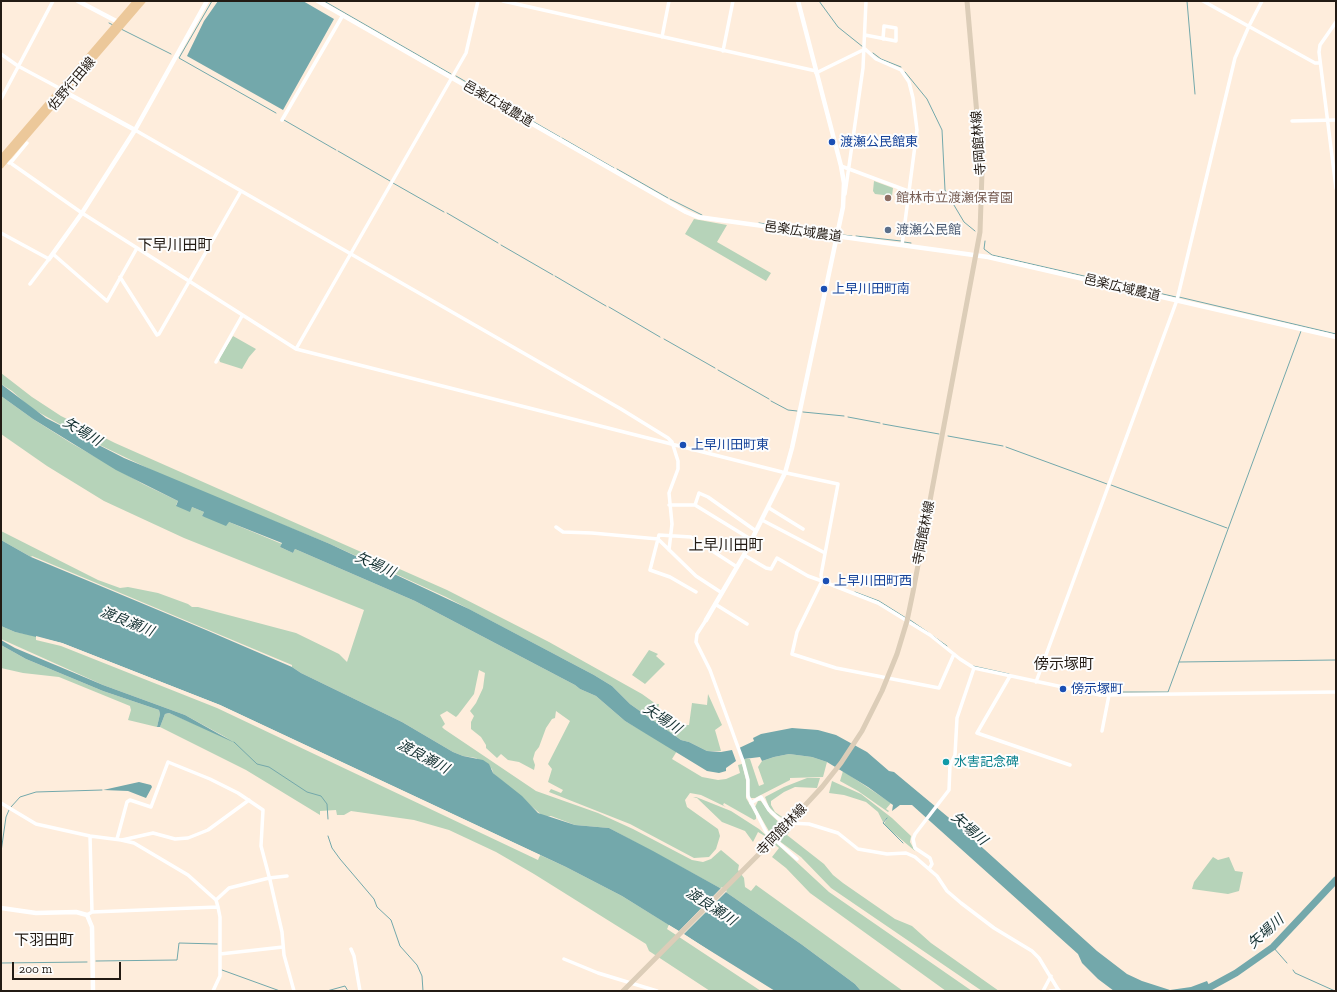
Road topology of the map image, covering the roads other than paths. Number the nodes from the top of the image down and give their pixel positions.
1 (53, 1) edge
2 (78, 1) edge
3 (136, 1) edge
4 (143, 1) edge
5 (207, 1) edge
6 (318, 1) edge
7 (478, 1) edge
8 (503, 1) edge
9 (669, 1) edge
10 (733, 1) edge
11 (798, 1) edge
12 (866, 1) edge
13 (967, 1) edge
14 (1203, 1) edge
15 (1262, 1) edge
16 (343, 15) junction
17 (118, 22) junction
18 (1336, 22) edge
19 (1249, 26) junction
20 (865, 35) junction
21 (662, 37) junction
22 (883, 39) junction
23 (864, 49) junction
24 (723, 51) junction
25 (1, 54) edge
26 (1320, 63) junction
27 (18, 66) junction
28 (816, 72) junction
29 (452, 77) junction
30 (63, 90) junction
31 (1, 99) edge
32 (282, 120) dead end
33 (1336, 120) edge
34 (1292, 121) dead end
35 (1328, 122) junction
36 (135, 130) junction
37 (27, 143) dead end
38 (8, 161) edge
39 (1, 166) edge
40 (841, 166) junction
41 (850, 171) junction
42 (1336, 188) edge
43 (241, 191) junction
44 (908, 191) junction
45 (844, 197) junction
46 (82, 213) junction
47 (1, 233) edge
48 (838, 237) junction
49 (902, 245) junction
50 (137, 248) junction
51 (53, 254) junction
52 (350, 254) junction
53 (977, 255) junction
54 (49, 259) junction
55 (120, 277) junction
56 (189, 281) junction
57 (30, 284) dead end
58 (1177, 300) junction
59 (242, 316) junction
60 (1336, 337) edge
61 (296, 349) junction
62 (216, 362) dead end
63 (672, 444) junction
64 (785, 473) junction
65 (669, 505) junction
66 (695, 505) junction
67 (768, 508) junction
68 (762, 520) junction
69 (556, 527) dead end
70 (803, 529) dead end
71 (756, 532) junction
72 (670, 536) junction
73 (658, 539) junction
74 (752, 540) junction
75 (668, 550) junction
76 (825, 553) junction
77 (744, 555) junction
78 (737, 567) junction
79 (822, 581) junction
80 (696, 592) dead end
81 (722, 593) junction
82 (715, 604) junction
83 (706, 620) joint
84 (907, 621) junction
85 (747, 624) dead end
86 (954, 654) junction
87 (974, 668) junction
88 (1010, 676) junction
89 (1036, 682) junction
90 (1336, 692) edge
91 (1109, 695) junction
92 (1102, 731) dead end
93 (1070, 765) dead end
94 (249, 800) junction
95 (1, 803) edge
96 (752, 803) junction
97 (90, 836) junction
98 (117, 839) junction
99 (122, 840) junction
100 (773, 840) junction
101 (797, 859) dead end
102 (929, 869) junction
103 (287, 876) dead end
104 (269, 878) junction
105 (216, 900) junction
106 (218, 907) junction
107 (1, 908) edge
108 (92, 912) junction
109 (87, 915) junction
110 (283, 948) junction
111 (351, 949) dead end
112 (220, 954) junction
113 (564, 959) dead end
114 (1051, 976) junction
115 (1059, 990) edge
116 (93, 991) edge
117 (213, 991) edge
118 (294, 991) edge
119 (360, 991) edge
120 (623, 991) edge
121 (657, 991) edge
122 (1042, 991) edge
123 (1050, 991) edge

1 - 27 street
2 - 17 street
3 - 17 main road, 佐野行田線
4 - 30 main road, 佐野行田線
5 - 36 street
6 - 16 street, 邑楽広域農道
7 - 29 street
8 - 21 street
9 - 21 street
10 - 24 street
11 - 28 street
12 - 20 street
13 - 53 main road, 寺岡館林線
14 - 19 street
15 - 19 street
16 - 29 street, 邑楽広域農道
16 - 32 street
17 - 30 main road, 佐野行田線
18 - 26 street
19 - 26 street
19 - 58 street
20 - 22 street
20 - 23 street
21 - 24 street
22 - 22 street
23 - 28 street
23 - 41 street
23 - 44 street
24 - 28 street
25 - 27 street
26 - 35 street
27 - 30 street
27 - 31 street
28 - 40 street
29 - 48 street, 邑楽広域農道
29 - 52 street
30 - 36 street
30 - 38 main road, 佐野行田線
33 - 35 street
34 - 35 street
35 - 42 street
36 - 43 street
36 - 46 street
37 - 38 street
38 - 39 main road, 佐野行田線
38 - 46 street
40 - 41 street
40 - 45 street
41 - 44 street
41 - 45 street
43 - 52 street
43 - 56 street
44 - 49 street
45 - 48 street
46 - 50 street
46 - 51 street
47 - 54 street
48 - 49 street, 邑楽広域農道
48 - 64 street
49 - 53 street, 邑楽広域農道
50 - 55 street
50 - 56 street
51 - 54 street
51 - 55 street
52 - 61 street
52 - 63 street
53 - 58 street, 邑楽広域農道
53 - 84 main road, 寺岡館林線
54 - 57 street
55 - 56 street
56 - 59 street
58 - 60 street, 邑楽広域農道
58 - 89 street
59 - 61 street
59 - 62 street
61 - 63 street
63 - 64 street
63 - 65 street
64 - 67 street
64 - 76 street
65 - 66 street
65 - 72 street
66 - 71 street
66 - 74 street
67 - 68 street
67 - 70 street
68 - 71 street
68 - 76 street
69 - 73 street
71 - 74 street
72 - 73 street
72 - 75 street
72 - 78 street
73 - 75 street
73 - 80 street
74 - 77 street
75 - 81 street
76 - 79 street
77 - 78 street
77 - 79 street
78 - 81 street
79 - 84 street
79 - 86 street
81 - 82 street
82 - 83 street
82 - 85 street
83 - 96 street
84 - 86 street
84 - 100 main road, 寺岡館林線
86 - 87 street
87 - 88 street
87 - 102 street
88 - 89 street
88 - 93 street
89 - 91 street
90 - 91 street
91 - 92 street
94 - 98 street
94 - 99 street
94 - 104 street
95 - 97 street
96 - 100 street
96 - 102 street
97 - 98 street
97 - 108 street
98 - 99 street
99 - 105 street
100 - 101 street
100 - 120 main road, 寺岡館林線
102 - 114 street
103 - 104 street
104 - 105 street
104 - 110 street
105 - 106 street
106 - 108 street
106 - 112 street
107 - 109 street
108 - 109 street
109 - 116 street
110 - 112 street
110 - 118 street
111 - 119 street
112 - 117 street
113 - 121 street
114 - 115 street
114 - 122 street
115 - 123 street

